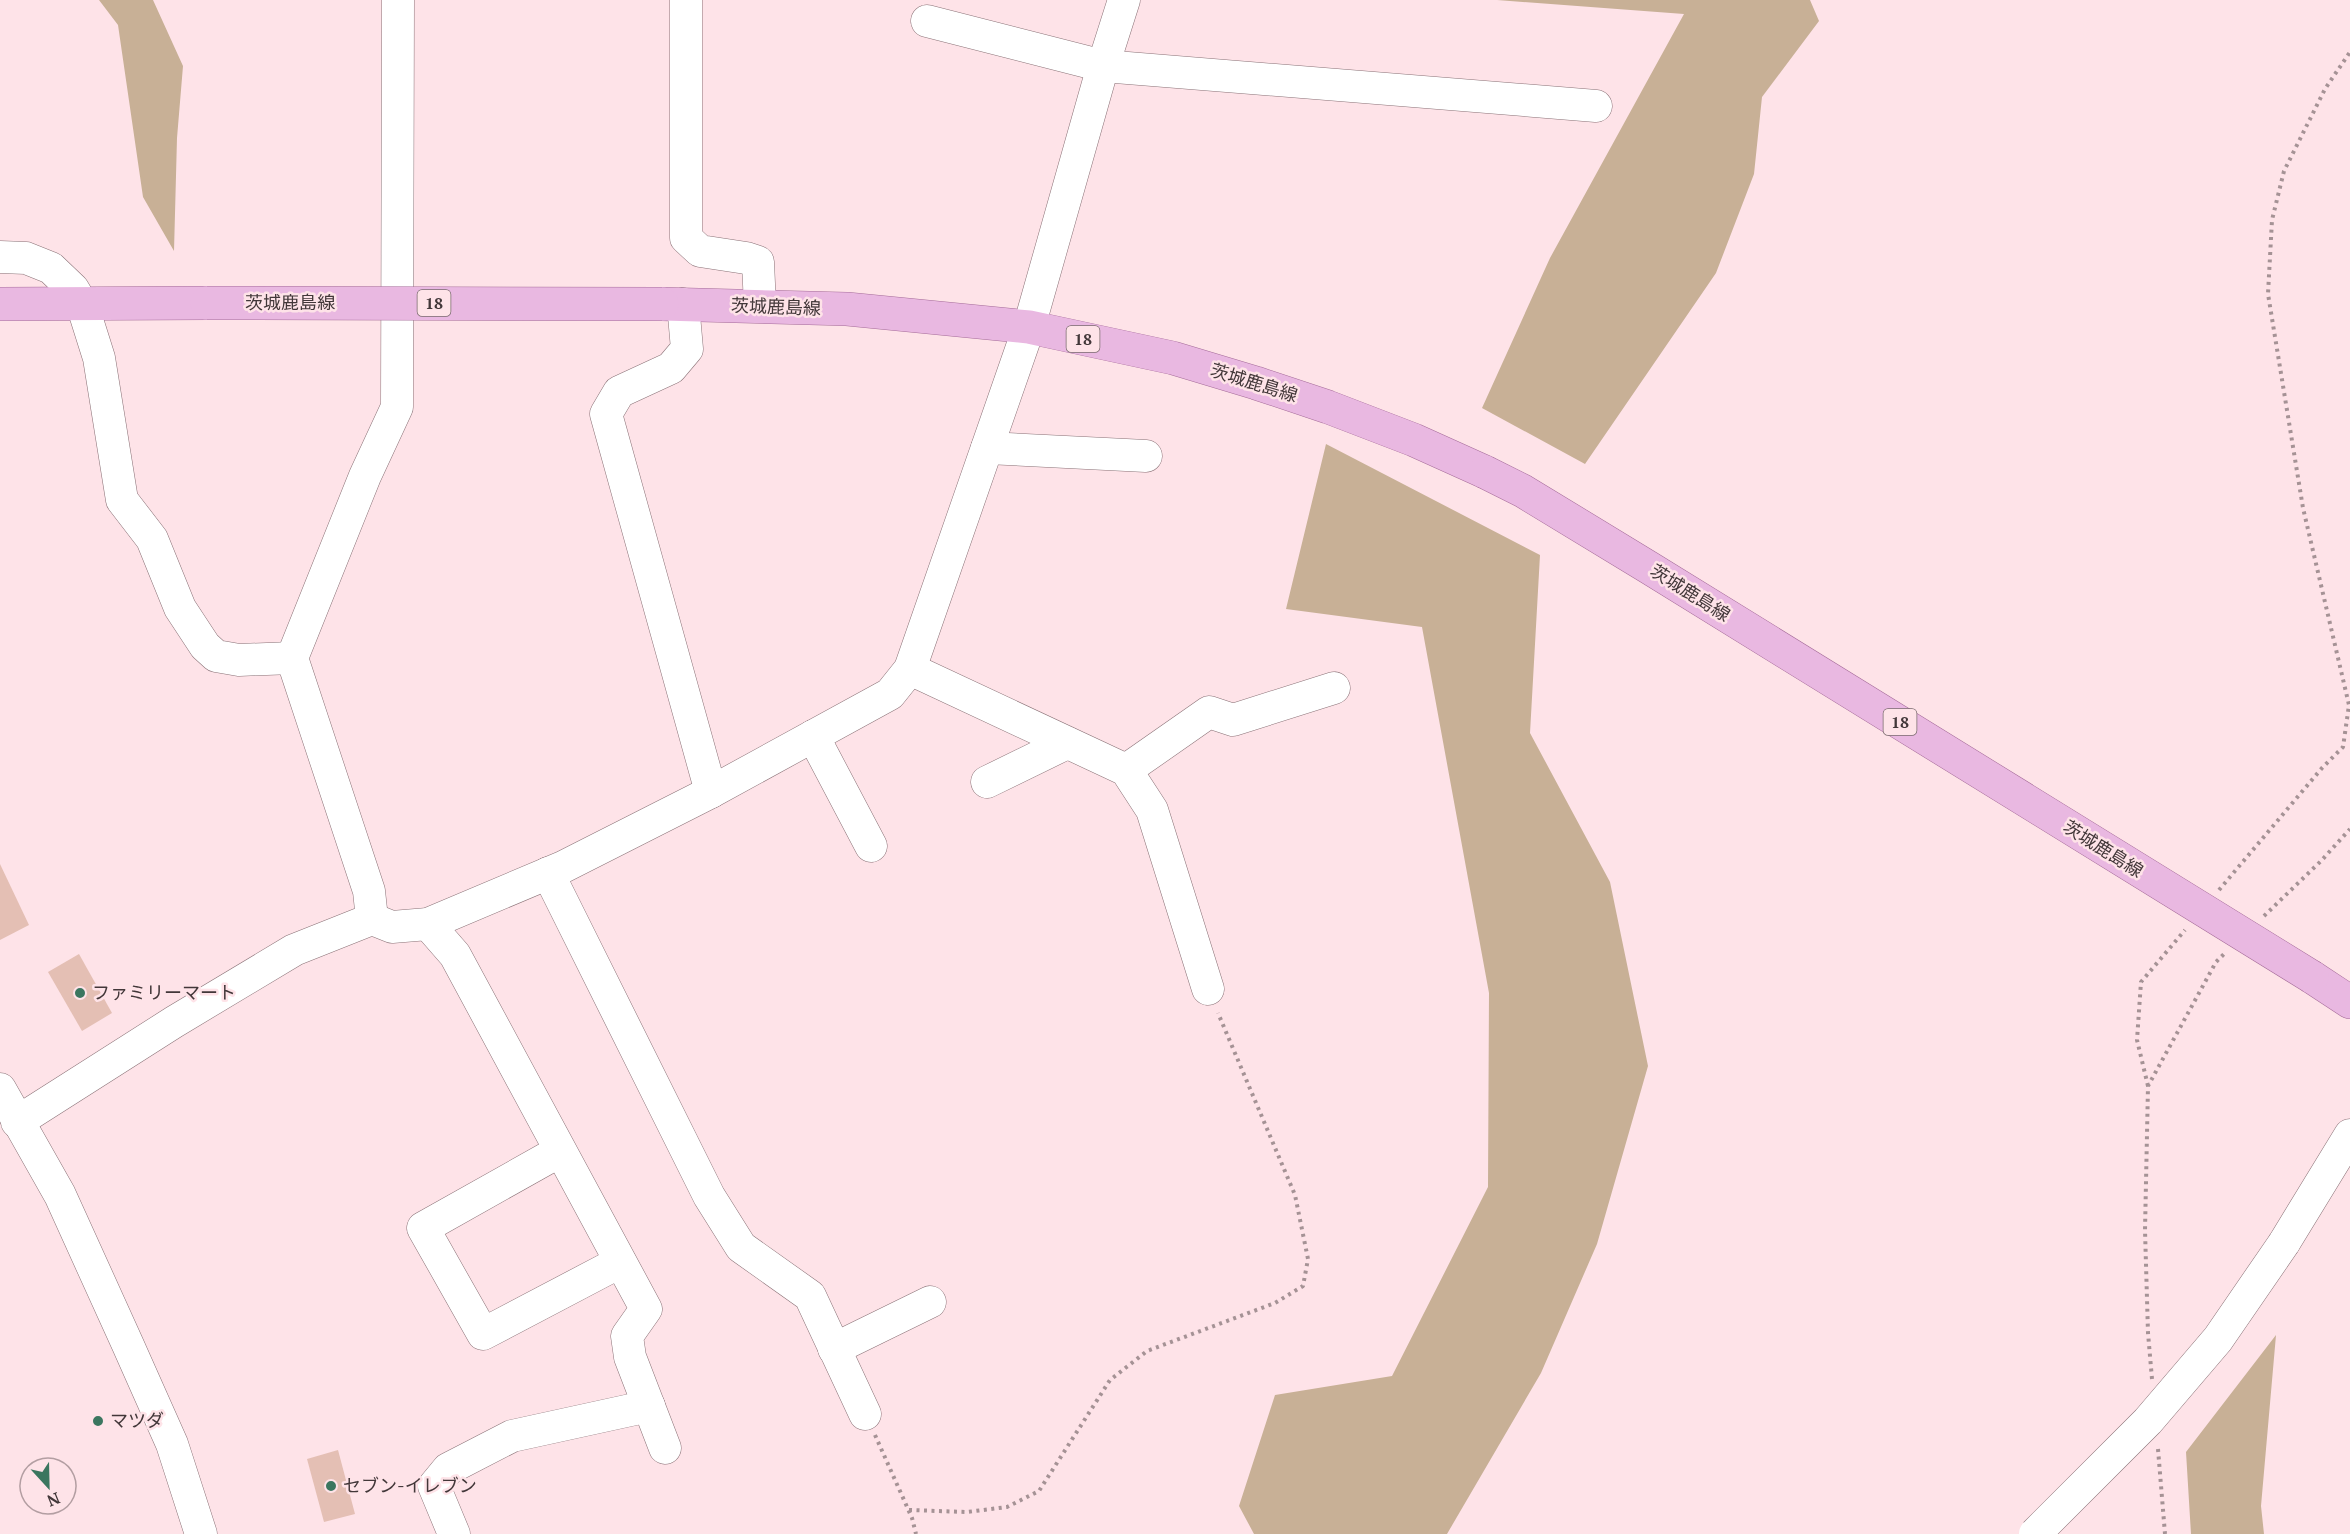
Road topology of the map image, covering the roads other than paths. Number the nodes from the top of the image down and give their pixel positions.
1 (398, 0) edge
2 (686, 0) edge
3 (1124, 0) edge
4 (927, 21) dead end
5 (1103, 66) junction
6 (1596, 106) dead end
7 (0, 257) edge
8 (0, 304) edge
9 (82, 304) junction
10 (673, 304) junction
11 (760, 306) junction
12 (1029, 327) junction
13 (987, 448) junction
14 (1146, 456) dead end
15 (292, 658) junction
16 (910, 669) junction
17 (1334, 688) dead end
18 (813, 736) junction
19 (1067, 743) junction
20 (1126, 770) junction
21 (987, 782) dead end
22 (711, 792) junction
23 (871, 846) dead end
24 (548, 873) junction
25 (372, 919) junction
26 (428, 924) junction
27 (1208, 989) road end
28 (2350, 1002) edge
29 (0, 1089) edge
30 (17, 1122) junction
31 (2350, 1135) edge
32 (560, 1151) junction
33 (620, 1262) junction
34 (930, 1302) dead end
35 (834, 1349) junction
36 (649, 1406) junction
37 (865, 1414) road end
38 (665, 1448) dead end
39 (201, 1534) edge
40 (454, 1534) edge
41 (2035, 1534) edge

1 - 15 street
2 - 11 street
3 - 5 street
4 - 5 street
5 - 6 street
5 - 12 street
7 - 9 street
8 - 9 main road, 茨城鹿島線 / 18
9 - 10 main road, 茨城鹿島線 / 18, bridge
9 - 15 street
10 - 11 main road, 茨城鹿島線 / 18
10 - 22 street
11 - 12 main road, 茨城鹿島線 / 18
12 - 13 street
12 - 28 main road, 茨城鹿島線 / 18, bridge
13 - 14 street
13 - 16 street
15 - 25 street
16 - 18 street
16 - 19 street
17 - 20 street
18 - 22 street
18 - 23 street
19 - 20 street
19 - 21 street
20 - 27 street
22 - 24 street
24 - 26 street
24 - 35 street
25 - 26 street
25 - 30 street
26 - 32 street
29 - 30 street
30 - 39 street
31 - 41 street, bridge
32 - 33 street
32 - 33 street
33 - 36 street
34 - 35 street
35 - 37 street
36 - 38 street
36 - 40 street

